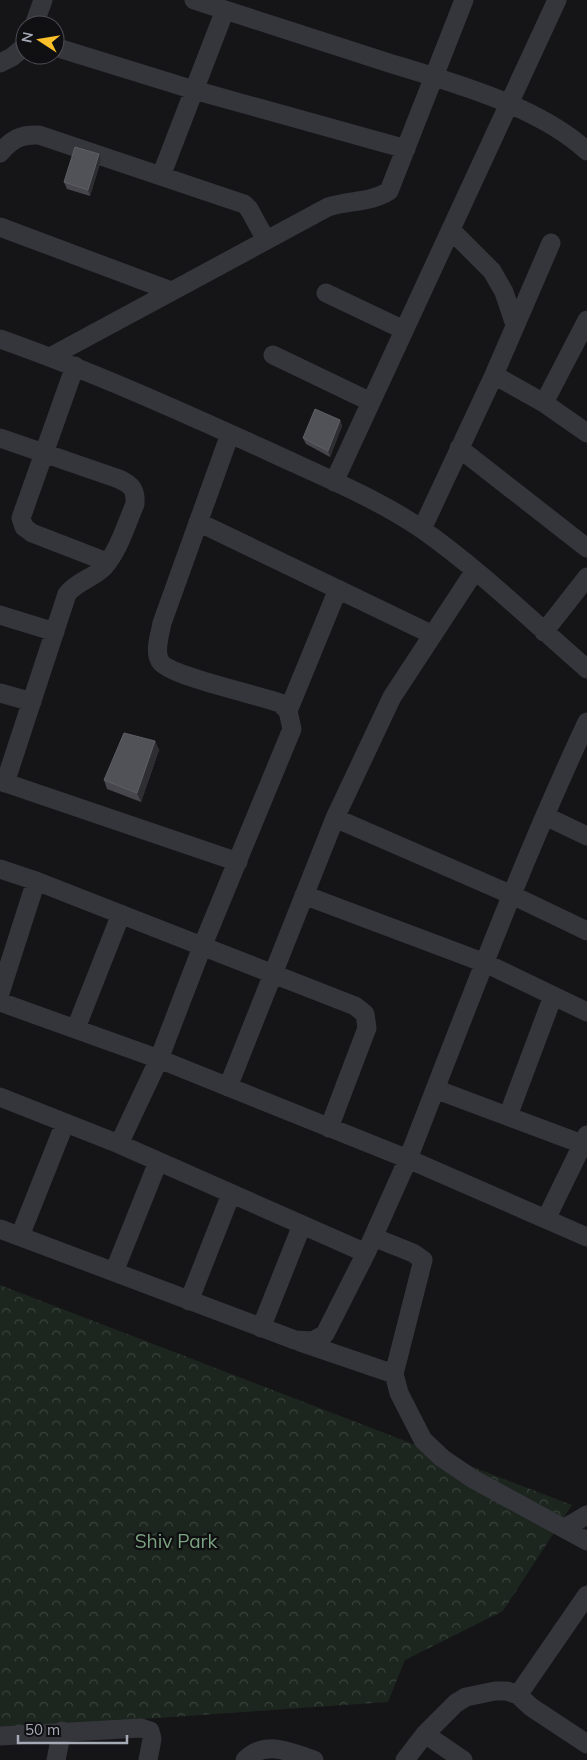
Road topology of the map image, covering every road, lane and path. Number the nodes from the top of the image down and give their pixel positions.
1 (43, 0) edge
2 (194, 0) edge
3 (557, 0) edge
4 (462, 1) edge
5 (221, 6) edge
6 (38, 15) edge
7 (65, 51) edge
8 (15, 55) edge
9 (0, 63) edge
10 (433, 76) junction
11 (194, 90) junction
12 (509, 104) junction
13 (406, 149) junction
14 (587, 150) edge
15 (0, 153) edge
16 (161, 176) junction
17 (0, 227) edge
18 (451, 230) junction
19 (266, 240) junction
20 (551, 242) dead end
21 (171, 292) junction
22 (326, 293) dead end
23 (587, 320) edge
24 (516, 325) junction
25 (404, 330) junction
26 (0, 339) edge
27 (580, 349) edge
28 (273, 354) dead end
29 (50, 357) junction
30 (74, 366) junction
31 (494, 375) junction
32 (371, 402) junction
33 (544, 404) junction
34 (587, 433) edge
35 (230, 434) junction
36 (0, 438) edge
37 (458, 448) junction
38 (45, 453) junction
39 (334, 482) junction
40 (198, 522) junction
41 (422, 529) junction
42 (587, 548) edge
43 (107, 562) junction
44 (474, 572) junction
45 (587, 577) edge
46 (338, 589) junction
47 (0, 615) edge
48 (55, 632) junction
49 (544, 632) junction
50 (433, 635) junction
51 (587, 669) edge
52 (0, 693) edge
53 (32, 702) junction
54 (288, 711) junction
55 (587, 722) edge
56 (3, 782) edge
57 (545, 816) junction
58 (335, 818) junction
59 (587, 836) edge
60 (238, 862) junction
61 (0, 869) edge
62 (36, 881) junction
63 (304, 895) junction
64 (512, 895) junction
65 (121, 914) junction
66 (587, 931) edge
67 (202, 946) junction
68 (485, 963) junction
69 (274, 973) junction
70 (0, 993) edge
71 (553, 996) junction
72 (0, 1002) edge
73 (587, 1012) edge
74 (76, 1028) junction
75 (159, 1059) junction
76 (228, 1087) junction
77 (436, 1088) junction
78 (0, 1097) edge
79 (508, 1116) junction
80 (65, 1123) junction
81 (329, 1128) junction
82 (584, 1139) edge
83 (119, 1144) junction
84 (408, 1159) junction
85 (158, 1162) junction
86 (231, 1194) junction
87 (546, 1219) junction
88 (302, 1225) junction
89 (0, 1228) edge
90 (20, 1236) junction
91 (587, 1237) edge
92 (369, 1245) junction
93 (114, 1272) junction
94 (189, 1301) junction
95 (261, 1328) junction
96 (295, 1340) junction
97 (394, 1374) junction
98 (587, 1515) edge
99 (565, 1528) junction
100 (587, 1541) edge
101 (587, 1595) edge
102 (518, 1695) junction
103 (62, 1732) junction
104 (426, 1734) junction
105 (0, 1736) edge
106 (585, 1738) edge
107 (56, 1760) edge
108 (148, 1760) edge
109 (245, 1760) edge
110 (314, 1760) edge
111 (405, 1760) edge
112 (463, 1760) edge

1 - 6 street
2 - 5 street
3 - 12 street
4 - 10 street
5 - 10 street
5 - 11 street
7 - 11 street
8 - 9 street
10 - 12 street
10 - 13 street
11 - 13 street
11 - 16 street
12 - 14 street
12 - 18 street
13 - 19 street
15 - 16 street
16 - 19 street
17 - 21 street
18 - 24 street
18 - 25 street
19 - 21 street
20 - 24 street
21 - 29 street
22 - 25 street
23 - 27 street
24 - 31 street
25 - 32 street
26 - 29 street
27 - 33 street
28 - 32 street
29 - 30 street
30 - 35 street
30 - 38 street
31 - 33 street
31 - 37 street
32 - 39 street
33 - 34 street
35 - 39 street
35 - 40 street
36 - 38 street
37 - 41 street
37 - 42 street
38 - 43 street
38 - 43 street
39 - 41 street
40 - 46 street
40 - 54 street
41 - 44 street
43 - 48 street
44 - 49 street
44 - 50 street
45 - 49 street
46 - 50 street
46 - 54 street
47 - 48 street
48 - 53 street
49 - 51 street
50 - 58 street
52 - 53 street
53 - 56 street
54 - 60 street
55 - 57 street
56 - 60 street
57 - 59 street
57 - 64 street
58 - 63 street
58 - 64 street
60 - 67 street
61 - 62 street
62 - 65 street
62 - 70 street
63 - 68 street
63 - 69 street
64 - 66 street
64 - 68 street
65 - 67 street
65 - 74 street
67 - 69 street
67 - 75 street
68 - 71 street
68 - 77 street
69 - 76 street
69 - 81 street
71 - 73 street
71 - 79 street
72 - 74 street
74 - 75 street
75 - 76 street
75 - 83 street
76 - 81 street
77 - 79 street
77 - 84 street
78 - 80 street
79 - 82 street
80 - 83 street
80 - 90 street
81 - 84 street
82 - 87 street
83 - 85 street
84 - 87 street
84 - 92 street
85 - 86 street
85 - 93 street
86 - 88 street
86 - 94 street
87 - 91 street
88 - 92 street
88 - 95 street
89 - 90 street
90 - 93 street
92 - 96 street
92 - 97 street
93 - 94 street
94 - 95 street
95 - 96 street
96 - 97 street
97 - 99 street
98 - 99 street
99 - 100 street
101 - 102 street
102 - 104 street
102 - 106 street
103 - 105 street
103 - 107 street
103 - 108 street
104 - 111 street
104 - 112 street
109 - 110 street

